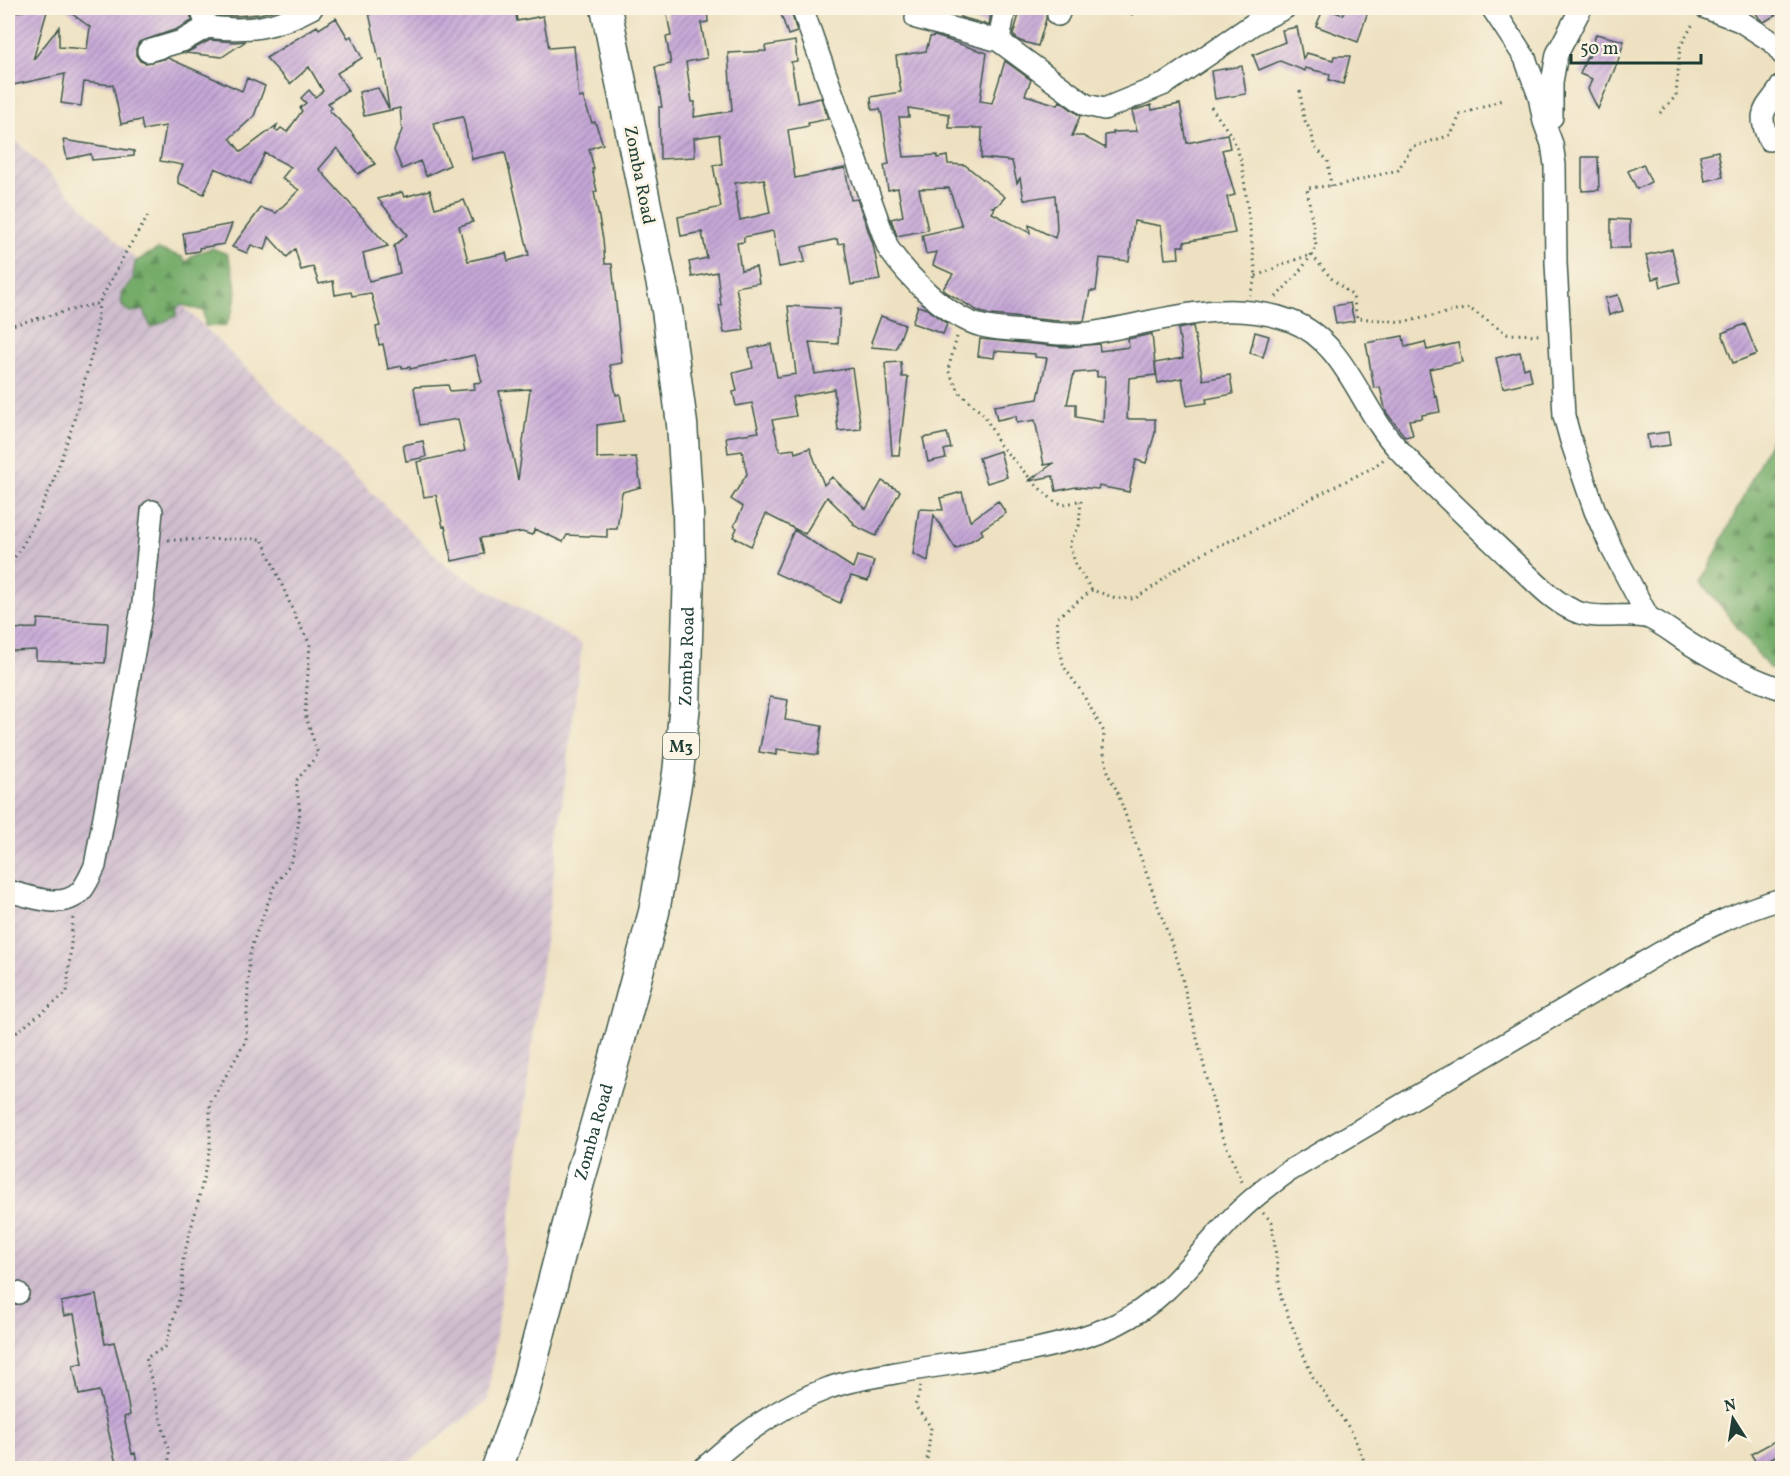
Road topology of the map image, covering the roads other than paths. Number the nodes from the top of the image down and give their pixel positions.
1 (312, 8) edge
2 (606, 8) edge
3 (802, 8) edge
4 (1005, 8) edge
5 (1286, 8) edge
6 (1492, 8) edge
7 (1581, 8) edge
8 (1701, 12) edge
9 (204, 17) edge
10 (916, 18) dead end
11 (999, 41) junction
12 (1780, 46) edge
13 (148, 51) dead end
14 (1782, 85) edge
15 (1769, 140) dead end
16 (1552, 144) junction
17 (152, 511) dead end
18 (1648, 617) junction
19 (1782, 688) edge
20 (8, 891) edge
21 (1782, 899) edge
22 (497, 1468) edge
23 (704, 1468) edge

1 - 9 street
2 - 22 highway, Zomba Road / M3
3 - 18 street
4 - 11 street
5 - 11 street
6 - 16 street
7 - 16 street
8 - 12 street
9 - 13 street
10 - 11 street
14 - 15 street
16 - 18 street
17 - 20 street
18 - 19 street
21 - 23 street

